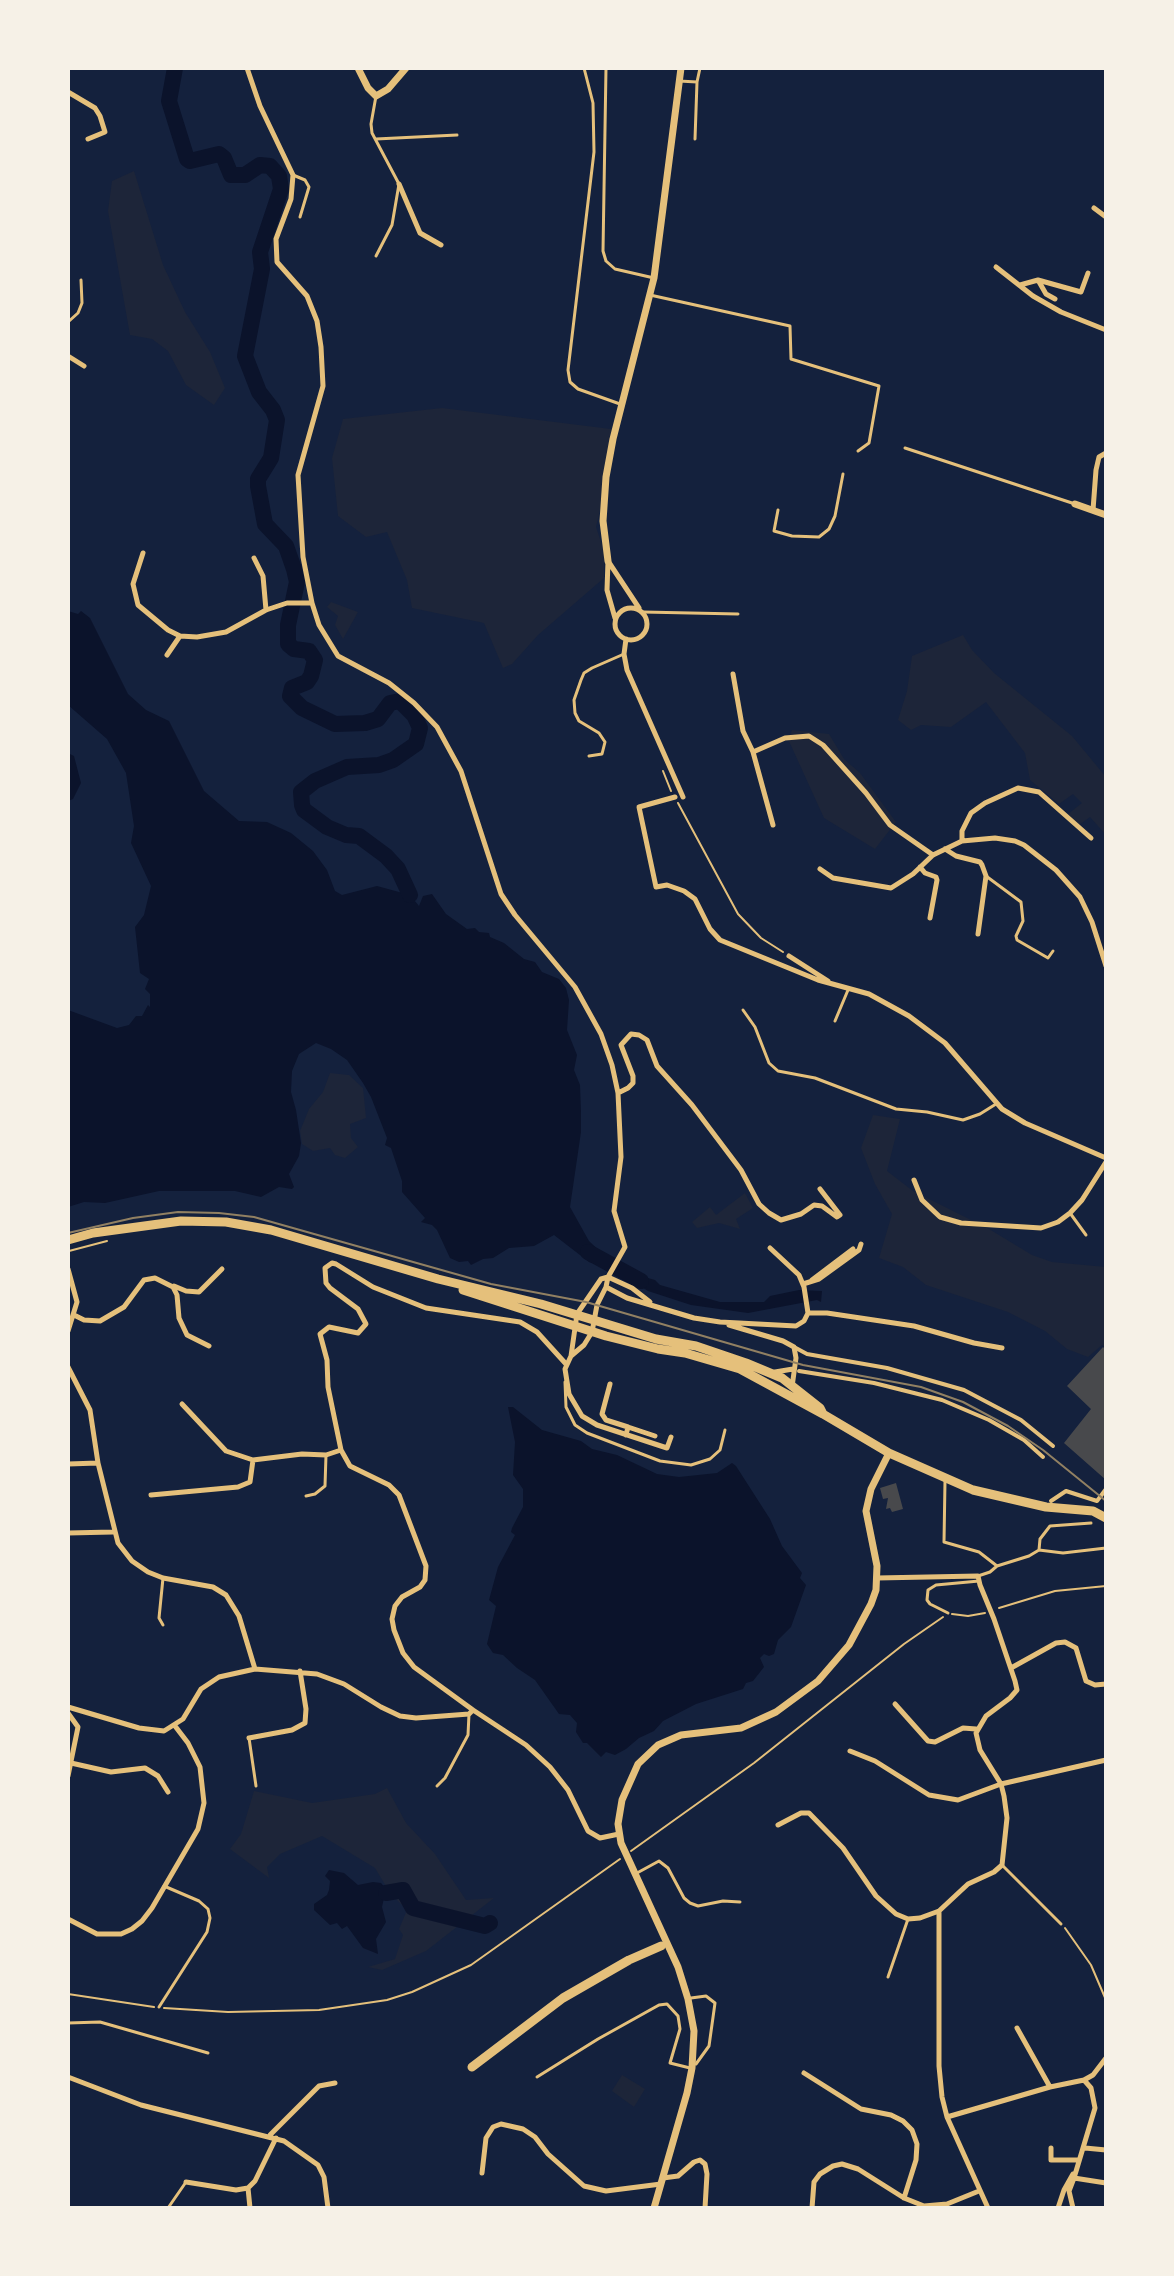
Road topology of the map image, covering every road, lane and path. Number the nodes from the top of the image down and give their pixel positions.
1 (247, 68) edge
2 (358, 68) edge
3 (406, 68) edge
4 (584, 68) edge
5 (606, 68) edge
6 (681, 68) edge
7 (700, 68) edge
8 (679, 81) junction
9 (697, 82) junction
10 (68, 92) edge
11 (376, 96) junction
12 (457, 135) dead end
13 (88, 139) dead end
14 (376, 139) junction
15 (695, 139) dead end
16 (293, 175) junction
17 (399, 184) junction
18 (1094, 208) dead end
19 (300, 217) dead end
20 (1106, 217) edge
21 (441, 245) dead end
22 (376, 256) dead end
23 (996, 267) dead end
24 (1088, 273) dead end
25 (654, 278) junction
26 (81, 280) dead end
27 (1038, 280) junction
28 (1019, 285) junction
29 (650, 295) junction
30 (1055, 299) dead end
31 (68, 322) edge
32 (1106, 330) edge
33 (68, 356) edge
34 (84, 366) dead end
35 (623, 404) junction
36 (905, 448) dead end
37 (858, 451) dead end
38 (1106, 453) edge
39 (843, 474) dead end
40 (1075, 504) joint
41 (778, 510) dead end
42 (1093, 511) junction
43 (1106, 515) edge
44 (143, 553) dead end
45 (254, 558) dead end
46 (608, 561) junction
47 (312, 603) junction
48 (266, 610) junction
49 (641, 611) junction
50 (738, 614) dead end
51 (616, 618) junction
52 (180, 636) junction
53 (626, 639) junction
54 (624, 654) junction
55 (167, 655) dead end
56 (733, 674) dead end
57 (753, 752) junction
58 (589, 756) dead end
59 (666, 761) junction
60 (675, 797) junction
61 (683, 797) dead end
62 (773, 825) dead end
63 (1091, 838) dead end
64 (962, 841) junction
65 (945, 849) junction
66 (933, 855) junction
67 (920, 867) junction
68 (820, 869) dead end
69 (986, 876) junction
70 (930, 918) dead end
71 (978, 934) dead end
72 (1053, 951) dead end
73 (789, 956) joint
74 (1106, 966) edge
75 (834, 986) junction
76 (848, 990) junction
77 (743, 1010) dead end
78 (835, 1021) dead end
79 (618, 1093) junction
80 (996, 1104) junction
81 (1106, 1160) edge
82 (914, 1180) dead end
83 (820, 1189) dead end
84 (1070, 1213) junction
85 (1086, 1235) dead end
86 (109, 1241) dead end
87 (861, 1244) dead end
88 (68, 1245) edge
89 (770, 1248) dead end
90 (853, 1249) dead end
91 (68, 1269) edge
92 (222, 1269) dead end
93 (609, 1275) junction
94 (438, 1279) junction
95 (812, 1281) junction
96 (169, 1284) junction
97 (803, 1286) junction
98 (606, 1287) junction
99 (654, 1305) junction
100 (808, 1313) junction
101 (577, 1314) junction
102 (74, 1315) junction
103 (594, 1320) junction
104 (720, 1322) junction
105 (575, 1326) junction
106 (68, 1331) edge
107 (592, 1332) junction
108 (209, 1346) dead end
109 (794, 1347) junction
110 (1002, 1348) dead end
111 (571, 1356) junction
112 (566, 1364) junction
113 (68, 1367) edge
114 (796, 1370) junction
115 (768, 1372) junction
116 (565, 1382) junction
117 (610, 1384) dead end
118 (792, 1385) junction
119 (790, 1396) junction
120 (182, 1404) dead end
121 (823, 1414) junction
122 (628, 1427) junction
123 (725, 1430) dead end
124 (626, 1435) junction
125 (655, 1436) dead end
126 (671, 1437) dead end
127 (1053, 1446) dead end
128 (341, 1450) junction
129 (889, 1453) junction
130 (326, 1455) junction
131 (1043, 1457) dead end
132 (253, 1460) junction
133 (98, 1463) junction
134 (68, 1464) edge
135 (945, 1479) junction
136 (1105, 1489) edge
137 (151, 1495) dead end
138 (306, 1496) dead end
139 (1051, 1501) dead end
140 (1106, 1518) edge
141 (1091, 1523) dead end
142 (113, 1532) junction
143 (68, 1533) edge
144 (1106, 1548) edge
145 (1039, 1550) junction
146 (997, 1566) junction
147 (163, 1578) junction
148 (877, 1578) junction
149 (979, 1581) junction
150 (1106, 1586) edge
151 (996, 1608) dead end
152 (948, 1613) junction
153 (987, 1613) dead end
154 (163, 1625) dead end
155 (1011, 1668) junction
156 (255, 1669) junction
157 (300, 1671) junction
158 (1106, 1684) edge
159 (895, 1704) dead end
160 (68, 1707) edge
161 (471, 1712) junction
162 (68, 1713) edge
163 (175, 1726) junction
164 (976, 1729) junction
165 (249, 1738) joint
166 (850, 1751) dead end
167 (1106, 1760) edge
168 (71, 1763) junction
169 (68, 1776) edge
170 (1001, 1784) junction
171 (256, 1786) dead end
172 (437, 1786) dead end
173 (168, 1792) dead end
174 (778, 1825) dead end
175 (619, 1834) junction
176 (649, 1838) dead end
177 (612, 1865) dead end
178 (1002, 1865) junction
179 (634, 1876) junction
180 (164, 1886) junction
181 (740, 1902) dead end
182 (939, 1911) junction
183 (68, 1919) edge
184 (908, 1919) junction
185 (1061, 1924) joint
186 (661, 1946) dead end
187 (888, 1977) dead end
188 (68, 1994) edge
189 (688, 1999) junction
190 (1106, 2000) edge
191 (159, 2007) junction
192 (68, 2023) edge
193 (1017, 2028) dead end
194 (208, 2053) dead end
195 (1106, 2058) edge
196 (472, 2067) dead end
197 (692, 2068) junction
198 (804, 2073) dead end
199 (68, 2077) edge
200 (537, 2077) dead end
201 (1084, 2080) junction
202 (335, 2083) dead end
203 (1050, 2087) junction
204 (947, 2117) junction
205 (273, 2137) junction
206 (1051, 2148) dead end
207 (1085, 2148) junction
208 (1106, 2150) edge
209 (1079, 2160) junction
210 (1076, 2170) junction
211 (482, 2173) dead end
212 (1074, 2178) junction
213 (662, 2181) junction
214 (186, 2182) joint
215 (1106, 2183) edge
216 (248, 2188) junction
217 (979, 2191) junction
218 (904, 2198) junction
219 (168, 2208) edge
220 (250, 2208) edge
221 (328, 2208) edge
222 (654, 2208) edge
223 (705, 2208) edge
224 (812, 2208) edge
225 (988, 2208) edge
226 (1058, 2208) edge
227 (1073, 2208) edge

1 - 16 street
2 - 11 street
3 - 11 street
4 - 35 lane
5 - 25 lane
6 - 8 street
7 - 9 lane
8 - 9 lane
8 - 25 street
9 - 15 lane
10 - 13 street
11 - 14 lane
12 - 14 lane
14 - 17 lane
16 - 19 lane
16 - 47 street
17 - 21 street
17 - 22 lane
18 - 20 street
23 - 28 street
24 - 27 street
25 - 29 street
26 - 31 lane
27 - 28 street
27 - 30 street
28 - 32 street
29 - 35 street
29 - 37 lane
33 - 34 street
35 - 46 street
36 - 40 lane
38 - 42 street
39 - 41 lane
40 - 42 street
42 - 43 street
44 - 52 street
45 - 48 street
46 - 49 street
46 - 51 street
47 - 48 street
47 - 79 street
48 - 52 street
49 - 50 lane
49 - 51 street
49 - 53 street
51 - 53 street
52 - 55 street
53 - 54 street
54 - 58 lane
54 - 59 street
56 - 57 street
57 - 62 street
57 - 66 street
59 - 60 path
59 - 61 street
60 - 73 path
60 - 75 street
63 - 64 street
64 - 65 street
64 - 74 street
65 - 66 street
65 - 69 street
66 - 67 street
67 - 68 street
67 - 70 street
69 - 71 street
69 - 72 lane
73 - 75 street
75 - 76 street
76 - 78 lane
76 - 80 street
77 - 80 lane
79 - 83 street
79 - 93 street
80 - 81 street
81 - 84 street
82 - 84 street
84 - 85 lane
86 - 88 path
87 - 95 street
88 - 94 main road
89 - 97 street
90 - 95 street
91 - 102 street
92 - 96 street
93 - 98 street
93 - 99 street
93 - 101 street
94 - 101 main road
94 - 105 main road
95 - 97 street
96 - 102 street
96 - 108 street
97 - 100 street
98 - 99 street
98 - 103 street
99 - 104 street
100 - 104 street
100 - 110 street
101 - 103 main road
101 - 105 street
102 - 106 street
103 - 107 street
103 - 115 main road
104 - 109 street
105 - 107 main road
105 - 111 street
107 - 111 street
107 - 119 main road
109 - 114 street
109 - 127 street
111 - 112 street
112 - 116 street
112 - 128 street
113 - 133 street
114 - 115 street
114 - 118 street
114 - 131 street
115 - 118 main road
116 - 123 lane
116 - 124 street
117 - 122 street
118 - 119 street
118 - 121 main road
119 - 121 main road
120 - 132 street
121 - 129 main road
122 - 124 street
122 - 125 street
124 - 126 street
128 - 130 street
128 - 161 street
129 - 135 main road
129 - 148 street
130 - 132 street
130 - 138 lane
132 - 137 street
133 - 134 street
133 - 142 street
135 - 140 main road
135 - 146 lane
136 - 139 street
141 - 145 lane
142 - 143 street
142 - 147 street
144 - 145 lane
145 - 146 lane
146 - 149 lane
147 - 154 lane
147 - 156 street
148 - 149 street
148 - 175 street
149 - 152 lane
149 - 155 street
150 - 151 path
152 - 153 path
152 - 176 path
155 - 158 street
155 - 164 street
156 - 157 street
156 - 163 street
157 - 161 street
157 - 165 street
159 - 164 street
160 - 163 street
161 - 172 lane
161 - 175 street
162 - 168 street
163 - 180 street
164 - 170 street
165 - 171 lane
166 - 170 street
167 - 170 street
168 - 169 street
168 - 173 street
170 - 178 street
174 - 184 street
175 - 179 street
177 - 191 path
178 - 182 street
178 - 185 lane
179 - 181 lane
179 - 189 street
180 - 183 street
180 - 191 lane
182 - 184 street
182 - 204 street
184 - 187 lane
185 - 190 path
186 - 196 main road
188 - 191 path
189 - 197 street
189 - 197 lane
192 - 194 lane
193 - 203 street
195 - 201 street
197 - 200 lane
197 - 213 street
198 - 218 street
199 - 205 street
201 - 203 street
201 - 207 street
202 - 205 street
203 - 204 street
204 - 217 street
205 - 216 street
205 - 221 street
206 - 209 street
207 - 208 street
207 - 209 street
209 - 210 street
210 - 212 street
210 - 226 street
211 - 213 street
212 - 215 street
212 - 227 street
213 - 222 street
213 - 223 street
214 - 216 street
214 - 219 lane
216 - 220 street
217 - 218 street
217 - 225 street
218 - 224 street

